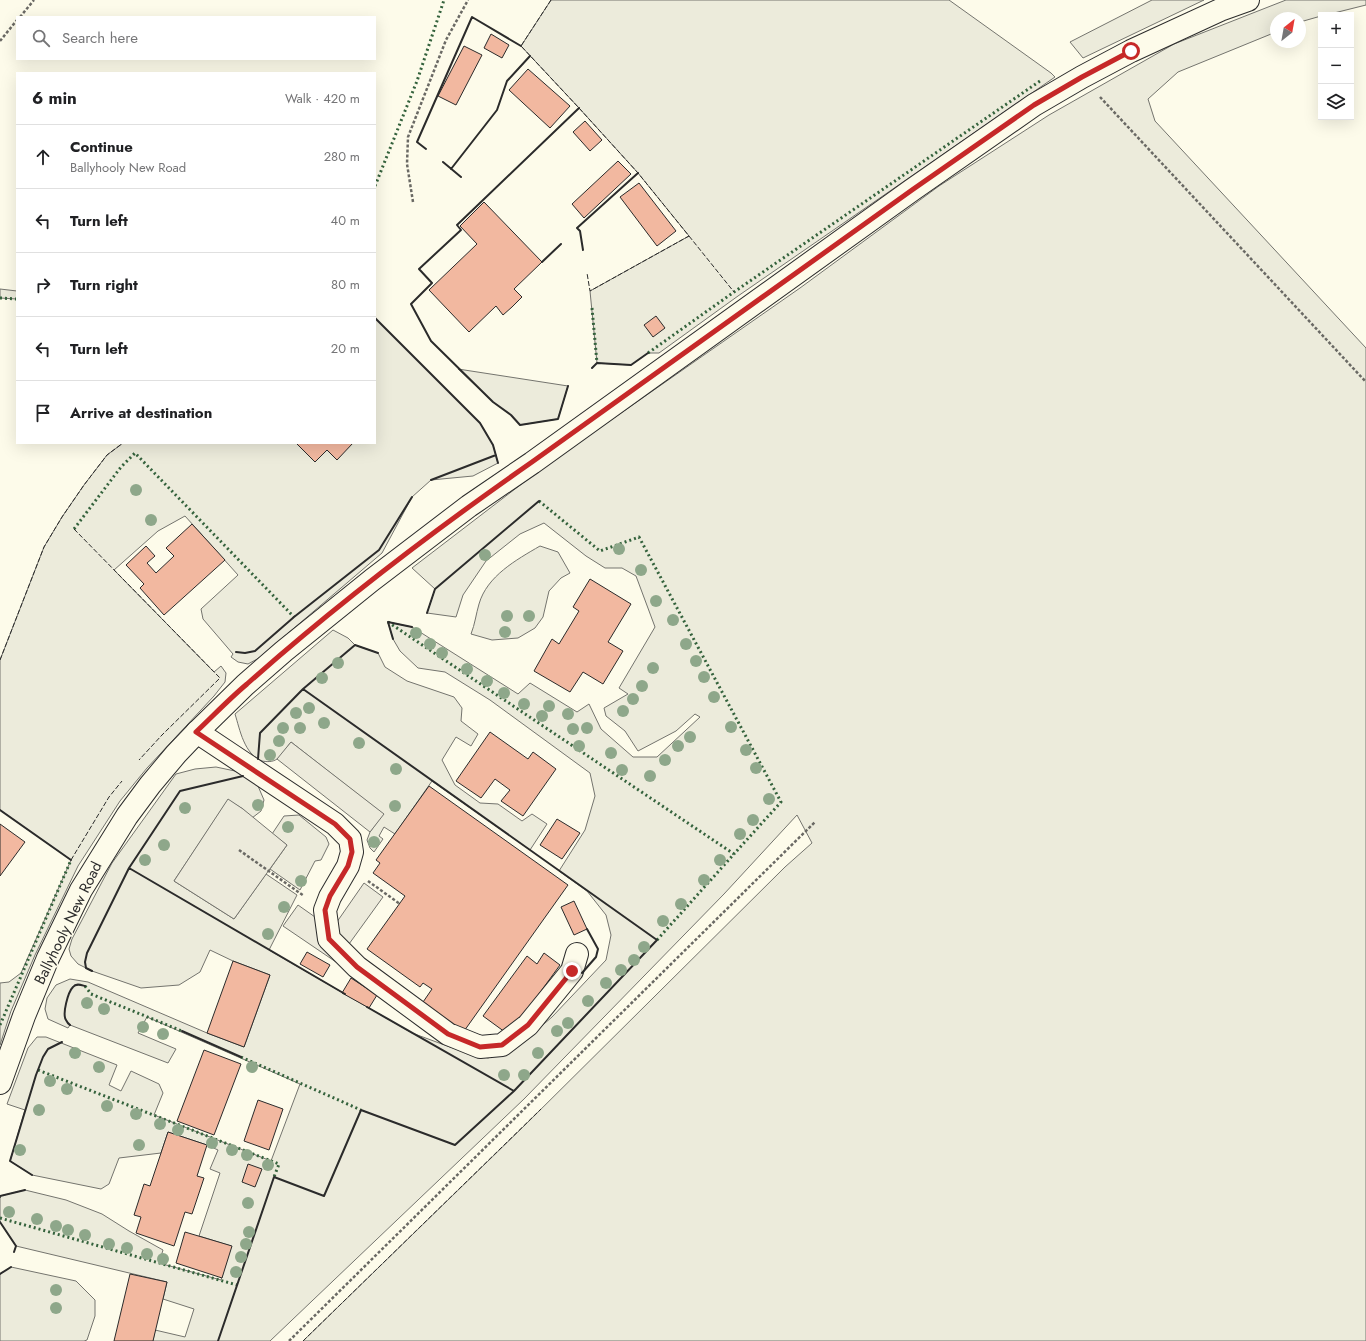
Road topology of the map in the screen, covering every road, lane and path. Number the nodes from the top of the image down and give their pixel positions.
1 (34, 0) edge
2 (468, 0) edge
3 (1248, 0) edge
4 (21, 16) edge
5 (16, 21) edge
6 (0, 41) edge
7 (1098, 95) dead end
8 (413, 202) dead end
9 (1366, 382) edge
10 (196, 732) junction
11 (815, 822) dead end
12 (239, 850) dead end
13 (348, 866) junction
14 (400, 904) dead end
15 (325, 910) junction
16 (577, 954) dead end
17 (0, 1083) edge
18 (289, 1341) edge

1 - 4 path
2 - 8 path
3 - 10 main road, Ballyhooly New Road
5 - 6 path
7 - 9 path
10 - 13 main road
10 - 17 main road, Ballyhooly New Road
11 - 18 path
12 - 15 path
13 - 14 path
13 - 15 main road
15 - 16 main road

